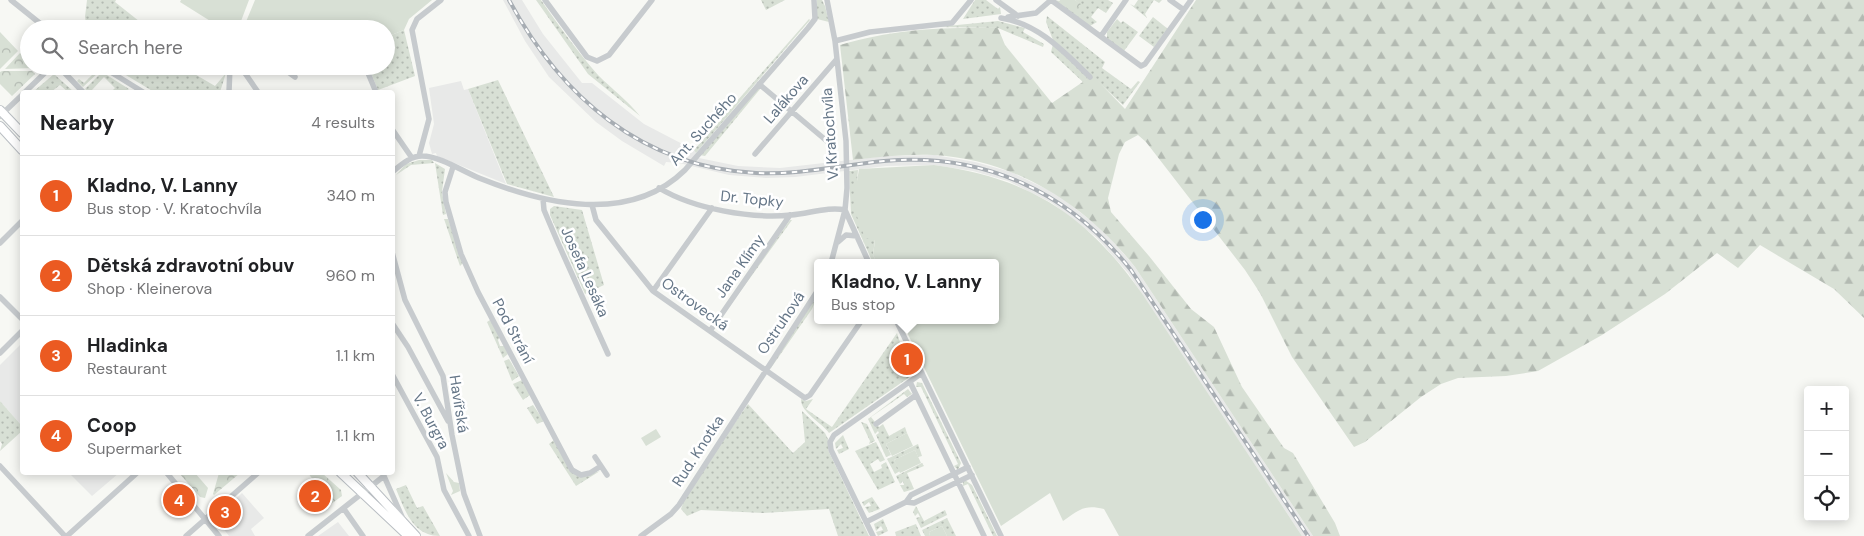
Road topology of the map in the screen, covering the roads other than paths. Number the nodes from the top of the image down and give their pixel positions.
1 (11, 0) edge
2 (441, 0) edge
3 (545, 0) edge
4 (652, 0) edge
5 (814, 0) edge
6 (827, 0) edge
7 (971, 0) edge
8 (996, 0) edge
9 (1051, 0) edge
10 (1126, 0) edge
11 (1170, 0) edge
12 (1191, 0) edge
13 (1184, 10) junction
14 (1018, 16) junction
15 (36, 20) edge
16 (1101, 36) junction
17 (835, 41) junction
18 (836, 60) junction
19 (43, 75) edge
20 (67, 75) edge
21 (116, 75) edge
22 (230, 75) edge
23 (246, 75) edge
24 (292, 75) edge
25 (369, 75) edge
26 (295, 77) dead end
27 (1090, 77) dead end
28 (759, 84) junction
29 (28, 90) edge
30 (81, 90) edge
31 (140, 90) edge
32 (229, 90) edge
33 (257, 90) edge
34 (376, 90) edge
35 (20, 97) edge
36 (791, 111) junction
37 (1, 113) edge
38 (2, 131) edge
39 (20, 131) edge
40 (395, 133) edge
41 (834, 147) dead end
42 (20, 148) edge
43 (755, 154) dead end
44 (419, 156) junction
45 (412, 158) junction
46 (452, 167) junction
47 (395, 170) edge
48 (659, 188) junction
49 (542, 199) junction
50 (592, 206) junction
51 (712, 208) junction
52 (845, 210) junction
53 (790, 216) junction
54 (20, 223) edge
55 (857, 236) junction
56 (0, 242) edge
57 (838, 242) junction
58 (832, 259) edge
59 (867, 259) edge
60 (395, 263) edge
61 (653, 291) junction
62 (814, 296) edge
63 (0, 297) edge
64 (20, 317) edge
65 (859, 324) edge
66 (898, 324) edge
67 (395, 327) edge
68 (710, 330) junction
69 (20, 333) edge
70 (0, 353) edge
71 (608, 354) dead end
72 (765, 370) junction
73 (922, 373) junction
74 (395, 380) edge
75 (910, 382) junction
76 (916, 395) junction
77 (876, 424) dead end
78 (451, 429) junction
79 (595, 456) dead end
80 (0, 466) edge
81 (601, 466) junction
82 (968, 467) junction
83 (954, 474) junction
84 (135, 475) edge
85 (169, 475) edge
86 (255, 475) edge
87 (343, 475) edge
88 (360, 475) edge
89 (383, 475) edge
90 (384, 475) edge
91 (607, 475) dead end
92 (972, 475) junction
93 (958, 481) junction
94 (372, 487) junction
95 (362, 494) junction
96 (906, 502) junction
97 (344, 509) junction
98 (206, 519) junction
99 (866, 522) junction
100 (405, 524) junction
101 (66, 536) edge
102 (186, 536) edge
103 (219, 536) edge
104 (308, 536) edge
105 (363, 536) edge
106 (408, 536) edge
107 (416, 536) edge
108 (469, 536) edge
109 (480, 536) edge
110 (641, 536) edge
111 (873, 536) edge
112 (984, 536) edge
113 (1001, 536) edge

1 - 15 street
2 - 44 street
3 - 4 street
5 - 28 street, Ant. Suchého
6 - 17 street, V. Kratochvíla
7 - 17 street
8 - 14 street
9 - 14 street
9 - 16 street
10 - 16 street
11 - 13 street
12 - 13 street
13 - 16 street
14 - 27 street
17 - 18 street, V. Kratochvíla
18 - 36 street, Lalákova
18 - 52 street, V. Kratochvíla
19 - 29 street
20 - 30 street
21 - 31 street
22 - 32 street
23 - 33 street
24 - 26 street
25 - 34 street
28 - 36 street
28 - 48 street, Ant. Suchého
35 - 37 street
36 - 41 street
36 - 43 street, Lalákova
37 - 39 main road
38 - 42 main road
40 - 45 street
44 - 45 street
44 - 46 street, Ant. Suchého
45 - 47 street
46 - 49 street, Ant. Suchého
46 - 81 street, Pod Strání
48 - 50 street, Ant. Suchého
48 - 51 street, Dr. Topky
49 - 50 street, Ant. Suchého
49 - 71 street, Josefa Lesáka
50 - 61 street, Ostrovecká
51 - 53 street, Dr. Topky
51 - 61 street
52 - 53 street, Dr. Topky
52 - 55 street, V. Kratochvíla
52 - 57 street
53 - 68 street, Jana Klímy
54 - 56 street
55 - 57 street
55 - 59 street, V. Kratochvíla
57 - 58 street
60 - 78 street, Havířská
61 - 68 street, Ostrovecká
62 - 72 street, Ostruhová
63 - 64 street
65 - 72 street, Ostrovecká
66 - 73 street
67 - 78 street
68 - 72 street, Ostrovecká
69 - 70 street
72 - 110 street, Rud. Knotka
73 - 75 street
73 - 82 street
74 - 108 street, V. Burgra
75 - 76 street
75 - 99 street
76 - 77 street
76 - 83 street
78 - 109 street, Havířská
79 - 81 street
80 - 101 street
81 - 91 street
82 - 83 street
82 - 92 street
83 - 93 street
83 - 96 street
84 - 101 street
85 - 98 street
86 - 98 street
87 - 95 main road
88 - 94 main road
89 - 94 street
90 - 100 street
92 - 93 street
92 - 113 street
93 - 96 street
93 - 112 street
94 - 95 street
94 - 100 main road
95 - 97 street
95 - 106 main road
96 - 99 street
97 - 104 street
97 - 105 street
98 - 102 street
98 - 103 street
99 - 111 street
100 - 107 main road

